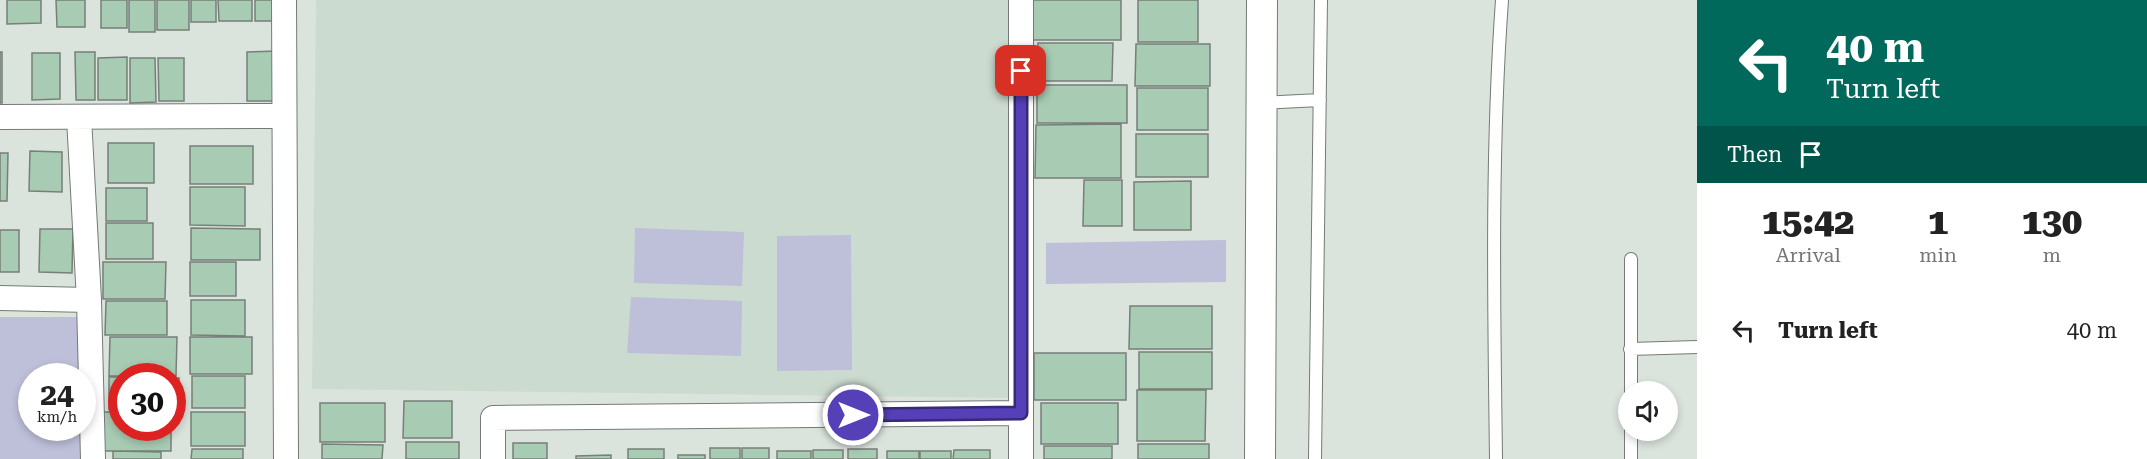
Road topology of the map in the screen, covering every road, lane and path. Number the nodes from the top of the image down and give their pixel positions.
1 (284, 0) edge
2 (1022, 0) edge
3 (1262, 0) edge
4 (1321, 0) edge
5 (1502, 0) edge
6 (1320, 100) junction
7 (1261, 103) junction
8 (284, 116) junction
9 (0, 117) edge
10 (79, 118) junction
11 (1631, 259) dead end
12 (0, 298) edge
13 (89, 300) junction
14 (1697, 347) edge
15 (1630, 349) junction
16 (1631, 381) edge
17 (1021, 413) junction
18 (1631, 441) edge
19 (93, 459) edge
20 (286, 459) edge
21 (493, 459) edge
22 (1021, 459) edge
23 (1260, 459) edge
24 (1315, 459) edge
25 (1496, 459) edge
26 (1631, 459) edge

1 - 8 street
2 - 17 street
3 - 7 street
4 - 6 lane
5 - 25 lane
6 - 7 lane
6 - 24 lane
7 - 23 street
8 - 10 street
8 - 20 street
9 - 10 street
10 - 13 street
11 - 15 lane
12 - 13 street
13 - 19 street
14 - 15 lane
15 - 16 lane
17 - 21 street
17 - 22 street
18 - 26 lane

